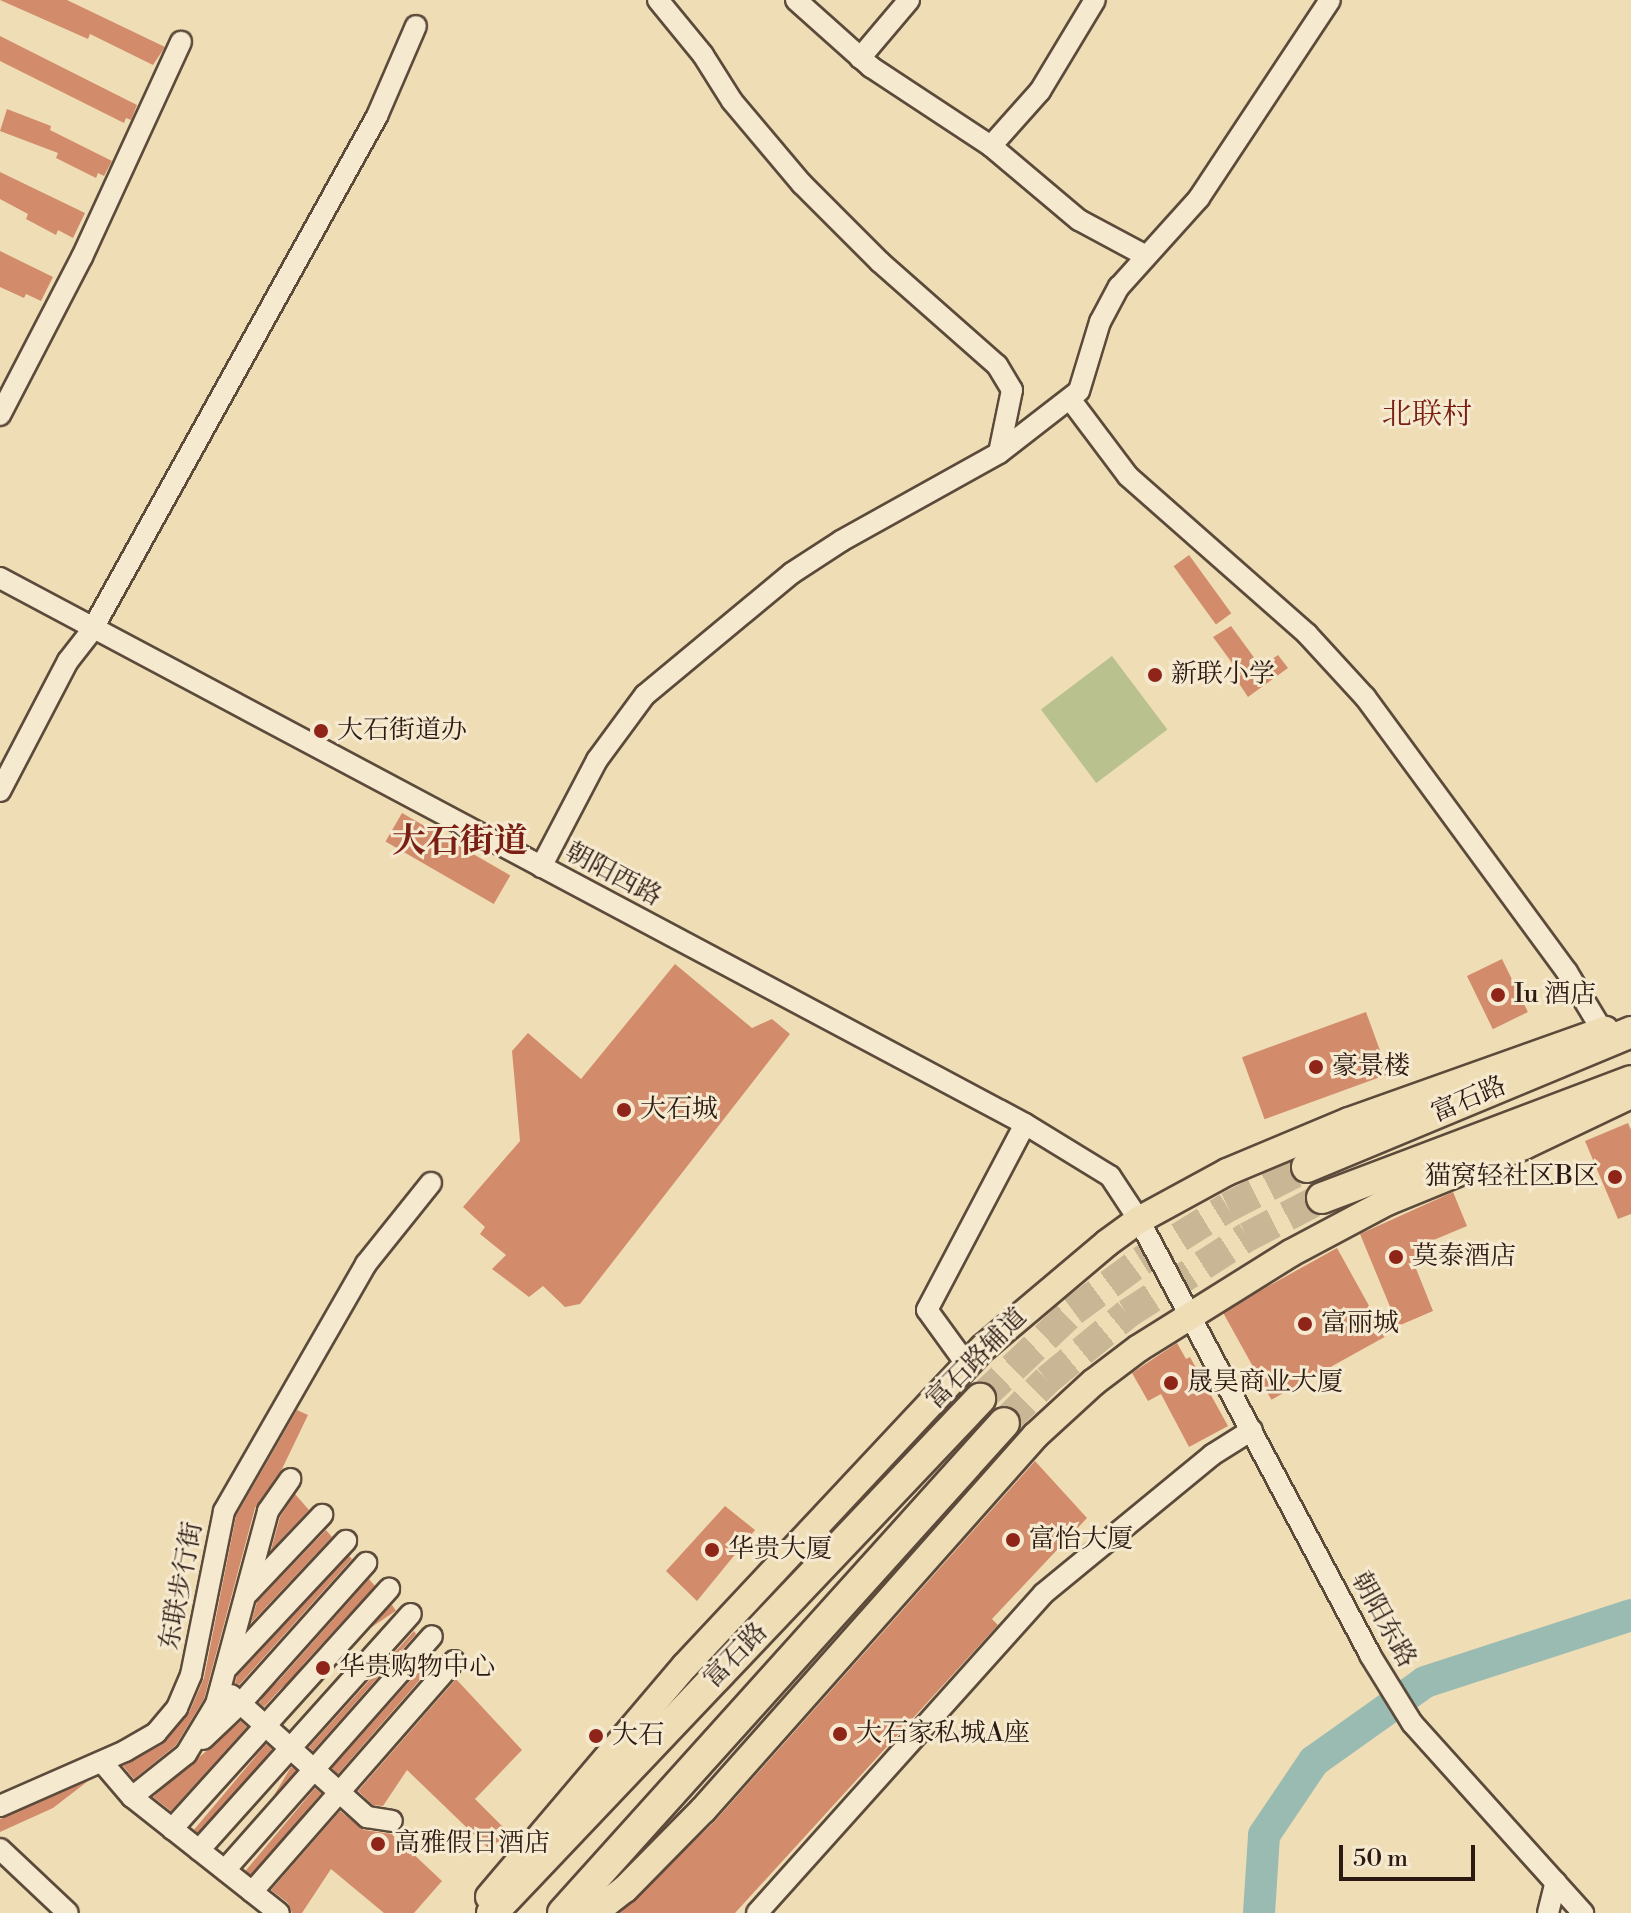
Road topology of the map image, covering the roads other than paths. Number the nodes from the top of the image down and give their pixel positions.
1 (658, 0) edge
2 (796, 0) edge
3 (909, 0) edge
4 (1095, 0) edge
5 (1330, 0) edge
6 (416, 26) dead end
7 (181, 42) dead end
8 (860, 58) junction
9 (991, 146) junction
10 (1146, 256) junction
11 (1070, 399) junction
12 (0, 415) edge
13 (999, 453) junction
14 (0, 578) edge
15 (92, 630) junction
16 (0, 791) edge
17 (541, 867) junction
18 (1631, 1021) edge
19 (1616, 1031) edge
20 (1631, 1081) edge
21 (1631, 1095) edge
22 (1025, 1124) junction
23 (1307, 1167) tunnel mouth
24 (431, 1183) dead end
25 (1322, 1198) tunnel mouth
26 (1139, 1220) junction
27 (1191, 1315) junction
28 (967, 1365) junction
29 (980, 1399) tunnel mouth
30 (1004, 1423) tunnel mouth
31 (1252, 1430) junction
32 (290, 1479) dead end
33 (322, 1515) dead end
34 (346, 1541) dead end
35 (366, 1563) dead end
36 (389, 1589) dead end
37 (245, 1596) junction
38 (411, 1614) dead end
39 (432, 1636) dead end
40 (454, 1661) dead end
41 (228, 1667) junction
42 (222, 1687) junction
43 (241, 1703) junction
44 (266, 1725) junction
45 (291, 1748) junction
46 (186, 1754) junction
47 (102, 1762) junction
48 (314, 1769) junction
49 (340, 1792) junction
50 (132, 1797) junction
51 (0, 1806) edge
52 (392, 1821) dead end
53 (172, 1829) junction
54 (0, 1849) edge
55 (199, 1850) junction
56 (225, 1870) junction
57 (1556, 1882) junction
58 (252, 1892) junction
59 (68, 1913) edge
60 (279, 1913) edge
61 (478, 1913) edge
62 (492, 1913) edge
63 (563, 1913) edge
64 (594, 1913) edge
65 (757, 1913) edge
66 (1548, 1913) edge
67 (1583, 1913) edge

1 - 13 street
2 - 8 street
3 - 8 street
4 - 9 street
5 - 10 street
6 - 15 street
7 - 12 street
8 - 9 street
9 - 10 street
10 - 11 street
11 - 13 street
11 - 19 street
13 - 17 street
14 - 15 street, 朝阳西路
15 - 16 street
15 - 17 street, 朝阳西路
17 - 22 street, 朝阳西路
18 - 19 main road, 富石路辅道
19 - 23 highway, 富石路
19 - 26 main road, 富石路辅道
20 - 25 highway, 富石路
21 - 27 main road
22 - 26 street, 朝阳西路
22 - 28 street
24 - 47 street, 东联步行街
26 - 27 street, 朝阳西路
26 - 28 main road, 富石路辅道
27 - 31 street, 朝阳东路
27 - 64 main road
28 - 61 main road, 富石路辅道
29 - 62 highway, 富石路
30 - 63 highway, 富石路
31 - 57 street, 朝阳东路
31 - 65 street
32 - 37 street
33 - 37 street
34 - 41 street
35 - 43 street
36 - 44 street
37 - 41 street
38 - 45 street
39 - 48 street
40 - 49 street
41 - 42 street
42 - 43 street
42 - 46 street
43 - 44 street
43 - 46 street
44 - 45 street
44 - 53 street
45 - 48 street
45 - 55 street
46 - 50 street
47 - 50 street
47 - 51 street, 东联步行街
48 - 49 street
48 - 56 street
49 - 52 street
49 - 58 street
50 - 53 street
53 - 55 street
54 - 59 street
55 - 56 street
56 - 58 street
57 - 66 street
57 - 67 street, 朝阳东路
58 - 60 street

